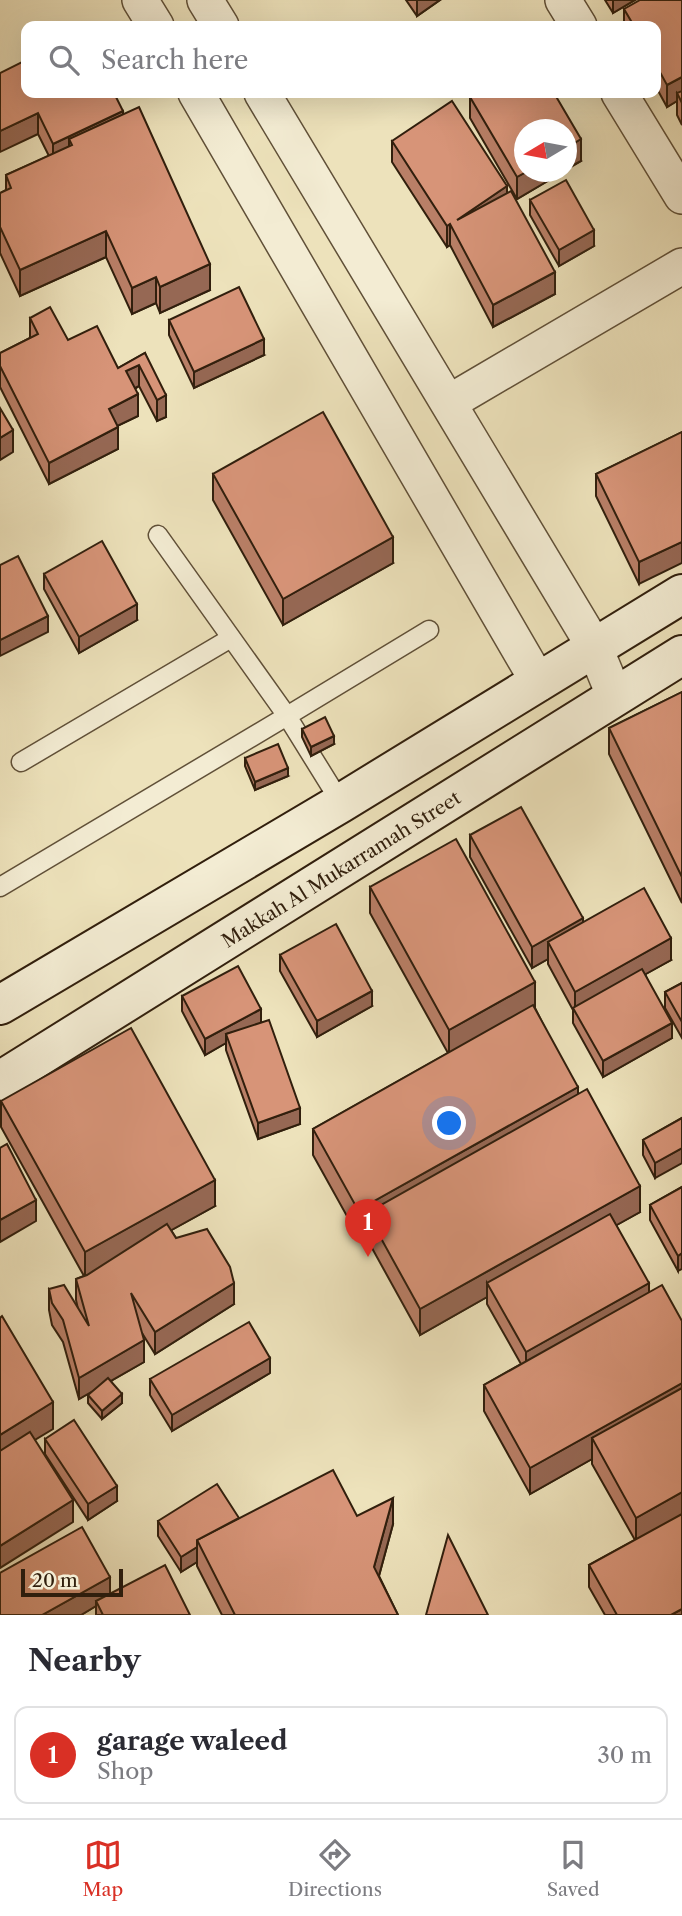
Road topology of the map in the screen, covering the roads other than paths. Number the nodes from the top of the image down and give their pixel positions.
1 (141, 0) edge
2 (205, 0) edge
3 (563, 0) edge
4 (153, 21) edge
5 (218, 21) edge
6 (576, 21) edge
7 (199, 98) edge
8 (265, 98) edge
9 (622, 98) edge
10 (682, 196) edge
11 (682, 267) edge
12 (450, 402) junction
13 (158, 535) dead end
14 (682, 594) edge
15 (429, 630) dead end
16 (231, 638) junction
17 (594, 646) junction
18 (682, 655) edge
19 (539, 683) junction
20 (615, 697) junction
21 (287, 716) junction
22 (21, 762) dead end
23 (341, 803) junction
24 (0, 887) edge
25 (0, 1004) edge
26 (0, 1081) edge

1 - 4 street
2 - 5 street
3 - 6 street
7 - 19 street
8 - 12 street
9 - 10 street
11 - 12 street
12 - 17 street
13 - 16 lane
14 - 17 main road
15 - 21 lane
16 - 21 lane
16 - 22 lane
17 - 19 main road
17 - 20 street
18 - 20 main road, Makkah Al Mukarramah Street
19 - 23 main road
20 - 26 main road, Makkah Al Mukarramah Street
21 - 23 lane
21 - 24 lane
23 - 25 main road

